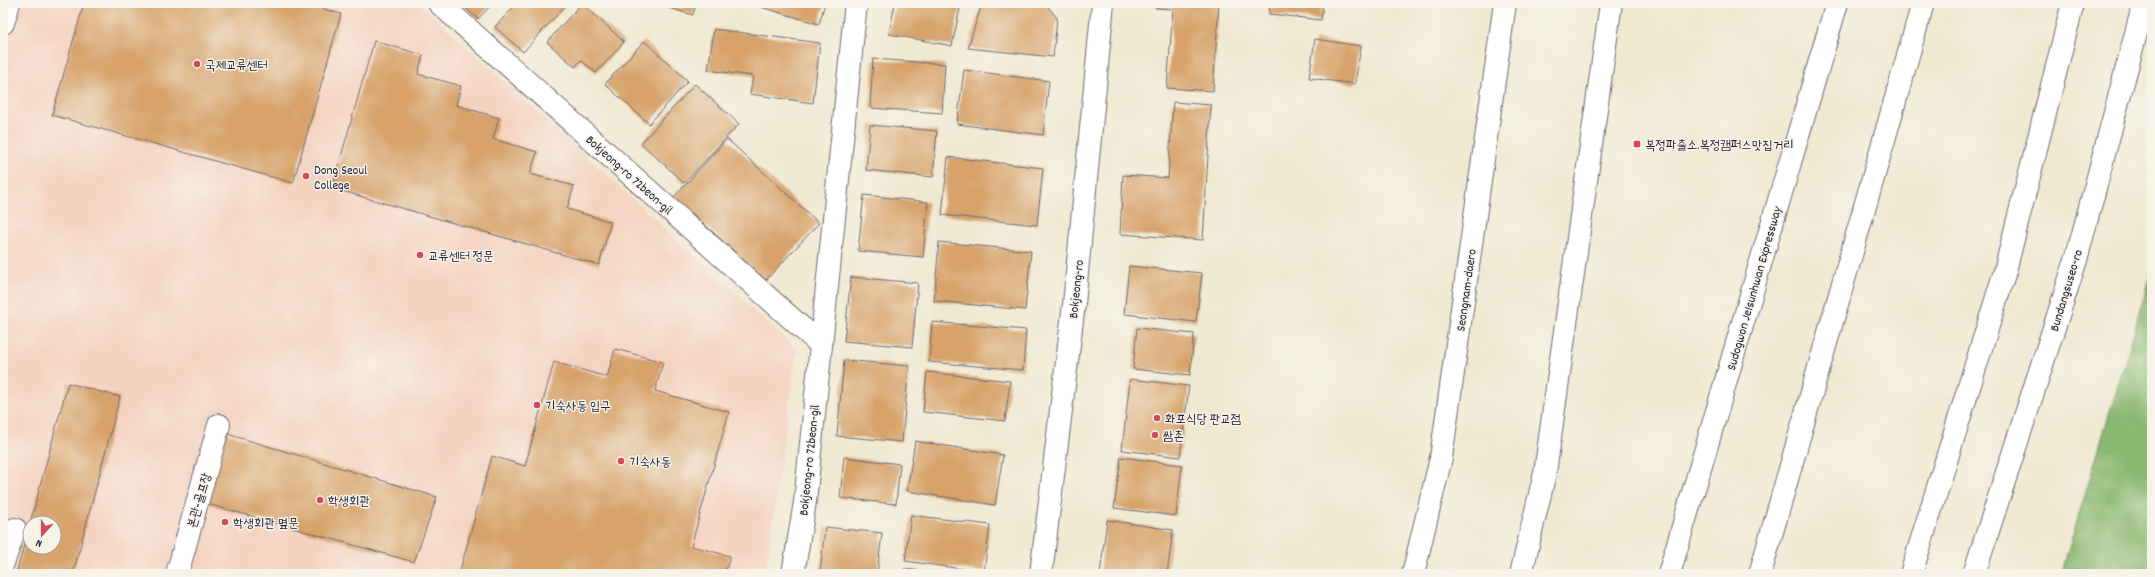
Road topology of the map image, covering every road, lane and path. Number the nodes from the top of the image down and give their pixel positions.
1 (10, 3) edge
2 (439, 3) edge
3 (856, 3) edge
4 (1103, 3) edge
5 (1505, 3) edge
6 (1611, 3) edge
7 (1838, 3) edge
8 (1923, 3) edge
9 (2073, 3) edge
10 (2144, 3) edge
11 (3, 23) edge
12 (820, 345) junction
13 (219, 425) dead end
14 (15, 529) dead end
15 (3, 563) edge
16 (176, 574) edge
17 (793, 574) edge
18 (1041, 574) edge
19 (1413, 574) edge
20 (1520, 574) edge
21 (1669, 574) edge
22 (1760, 574) edge
23 (1911, 574) edge
24 (1974, 574) edge

1 - 11 main road
2 - 12 main road, Bokjeong-ro 72beon-gil
3 - 12 main road, Bokjeong-ro 72beon-gil
4 - 18 main road, Bokjeong-ro
5 - 19 main road, Seongnam-daero
6 - 20 main road
7 - 21 main road, Sudogwon Je1sunhwan Expressway
8 - 22 main road
9 - 23 main road
10 - 24 main road, Bundangsuseo-ro
12 - 17 main road, Bokjeong-ro 72beon-gil
13 - 16 main road, 본관-골프장
14 - 15 main road

